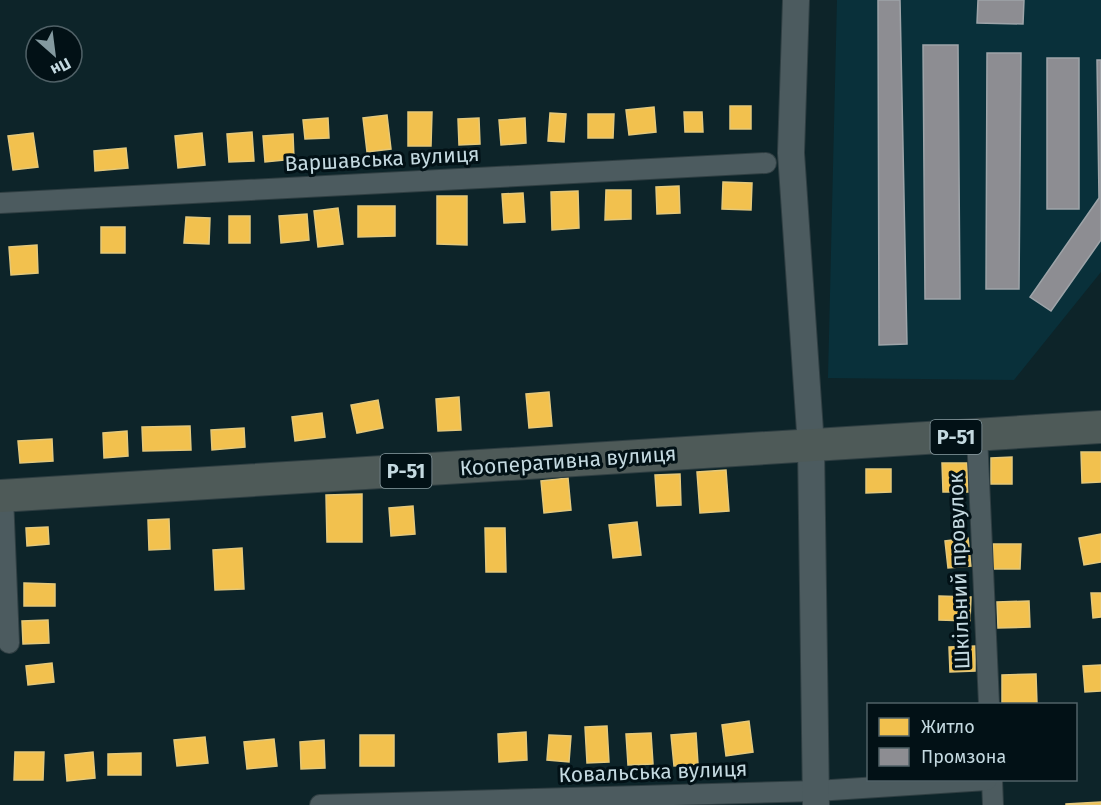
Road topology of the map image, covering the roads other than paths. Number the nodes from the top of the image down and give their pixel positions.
1 (796, 0) edge
2 (766, 163) dead end
3 (0, 203) edge
4 (1101, 427) edge
5 (977, 435) junction
6 (812, 446) junction
7 (2, 496) edge
8 (9, 643) dead end
9 (989, 703) edge
10 (978, 781) edge
11 (992, 781) edge
12 (816, 798) edge
13 (320, 805) edge
14 (993, 805) edge

1 - 6 street
2 - 3 street, Варшавська вулиця
4 - 5 main road, Кооперативна вулиця / Р-51
5 - 6 main road, Кооперативна вулиця / Р-51
5 - 9 street, Шкільний провулок
6 - 7 main road, Кооперативна вулиця / Р-51
6 - 12 street
7 - 8 street
10 - 12 street, Ковальська вулиця
11 - 14 street
12 - 13 street, Ковальська вулиця

